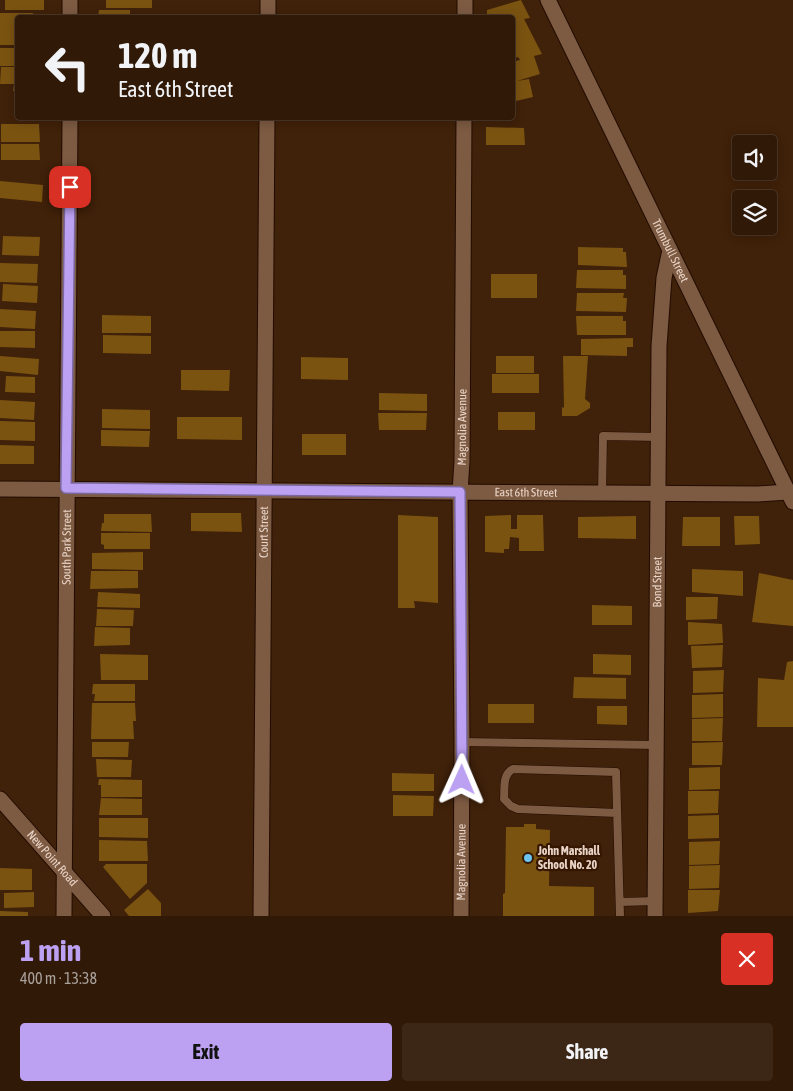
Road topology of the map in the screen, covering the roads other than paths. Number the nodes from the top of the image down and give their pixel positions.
1 (70, 0) edge
2 (268, 0) edge
3 (465, 0) edge
4 (548, 0) edge
5 (70, 15) edge
6 (268, 15) edge
7 (465, 15) edge
8 (70, 120) edge
9 (267, 120) edge
10 (464, 120) edge
11 (670, 250) junction
12 (659, 437) junction
13 (66, 488) junction
14 (0, 489) edge
15 (265, 491) junction
16 (460, 492) junction
17 (602, 493) junction
18 (659, 493) junction
19 (791, 497) edge
20 (462, 742) junction
21 (657, 745) junction
22 (0, 799) edge
23 (617, 813) junction
24 (64, 872) junction
25 (655, 901) junction
26 (620, 902) junction
27 (64, 916) edge
28 (103, 916) edge
29 (261, 916) edge
30 (461, 916) edge
31 (620, 916) edge
32 (655, 916) edge

1 - 5 street
2 - 6 street
3 - 7 street
4 - 11 street, Trumbull Street
8 - 13 street, South Park Street
9 - 15 street, Court Street
10 - 16 street, Magnolia Avenue
11 - 12 street, Bond Street
11 - 19 street, Trumbull Street
12 - 17 lane
12 - 18 street, Bond Street
13 - 14 street, East 6th Street
13 - 15 street, East 6th Street
13 - 24 street, South Park Street
15 - 16 street, East 6th Street
15 - 29 street, Court Street
16 - 17 street, East 6th Street
16 - 20 street, Magnolia Avenue
17 - 18 street, East 6th Street
18 - 19 street, East 6th Street
18 - 21 street, Bond Street
20 - 21 lane
20 - 30 street, Magnolia Avenue
21 - 25 street, Bond Street
22 - 24 street, New Point Road
23 - 23 lane
23 - 26 lane
24 - 27 street, South Park Street
24 - 28 street, New Point Road
25 - 26 lane
25 - 32 street, Bond Street
26 - 31 lane

